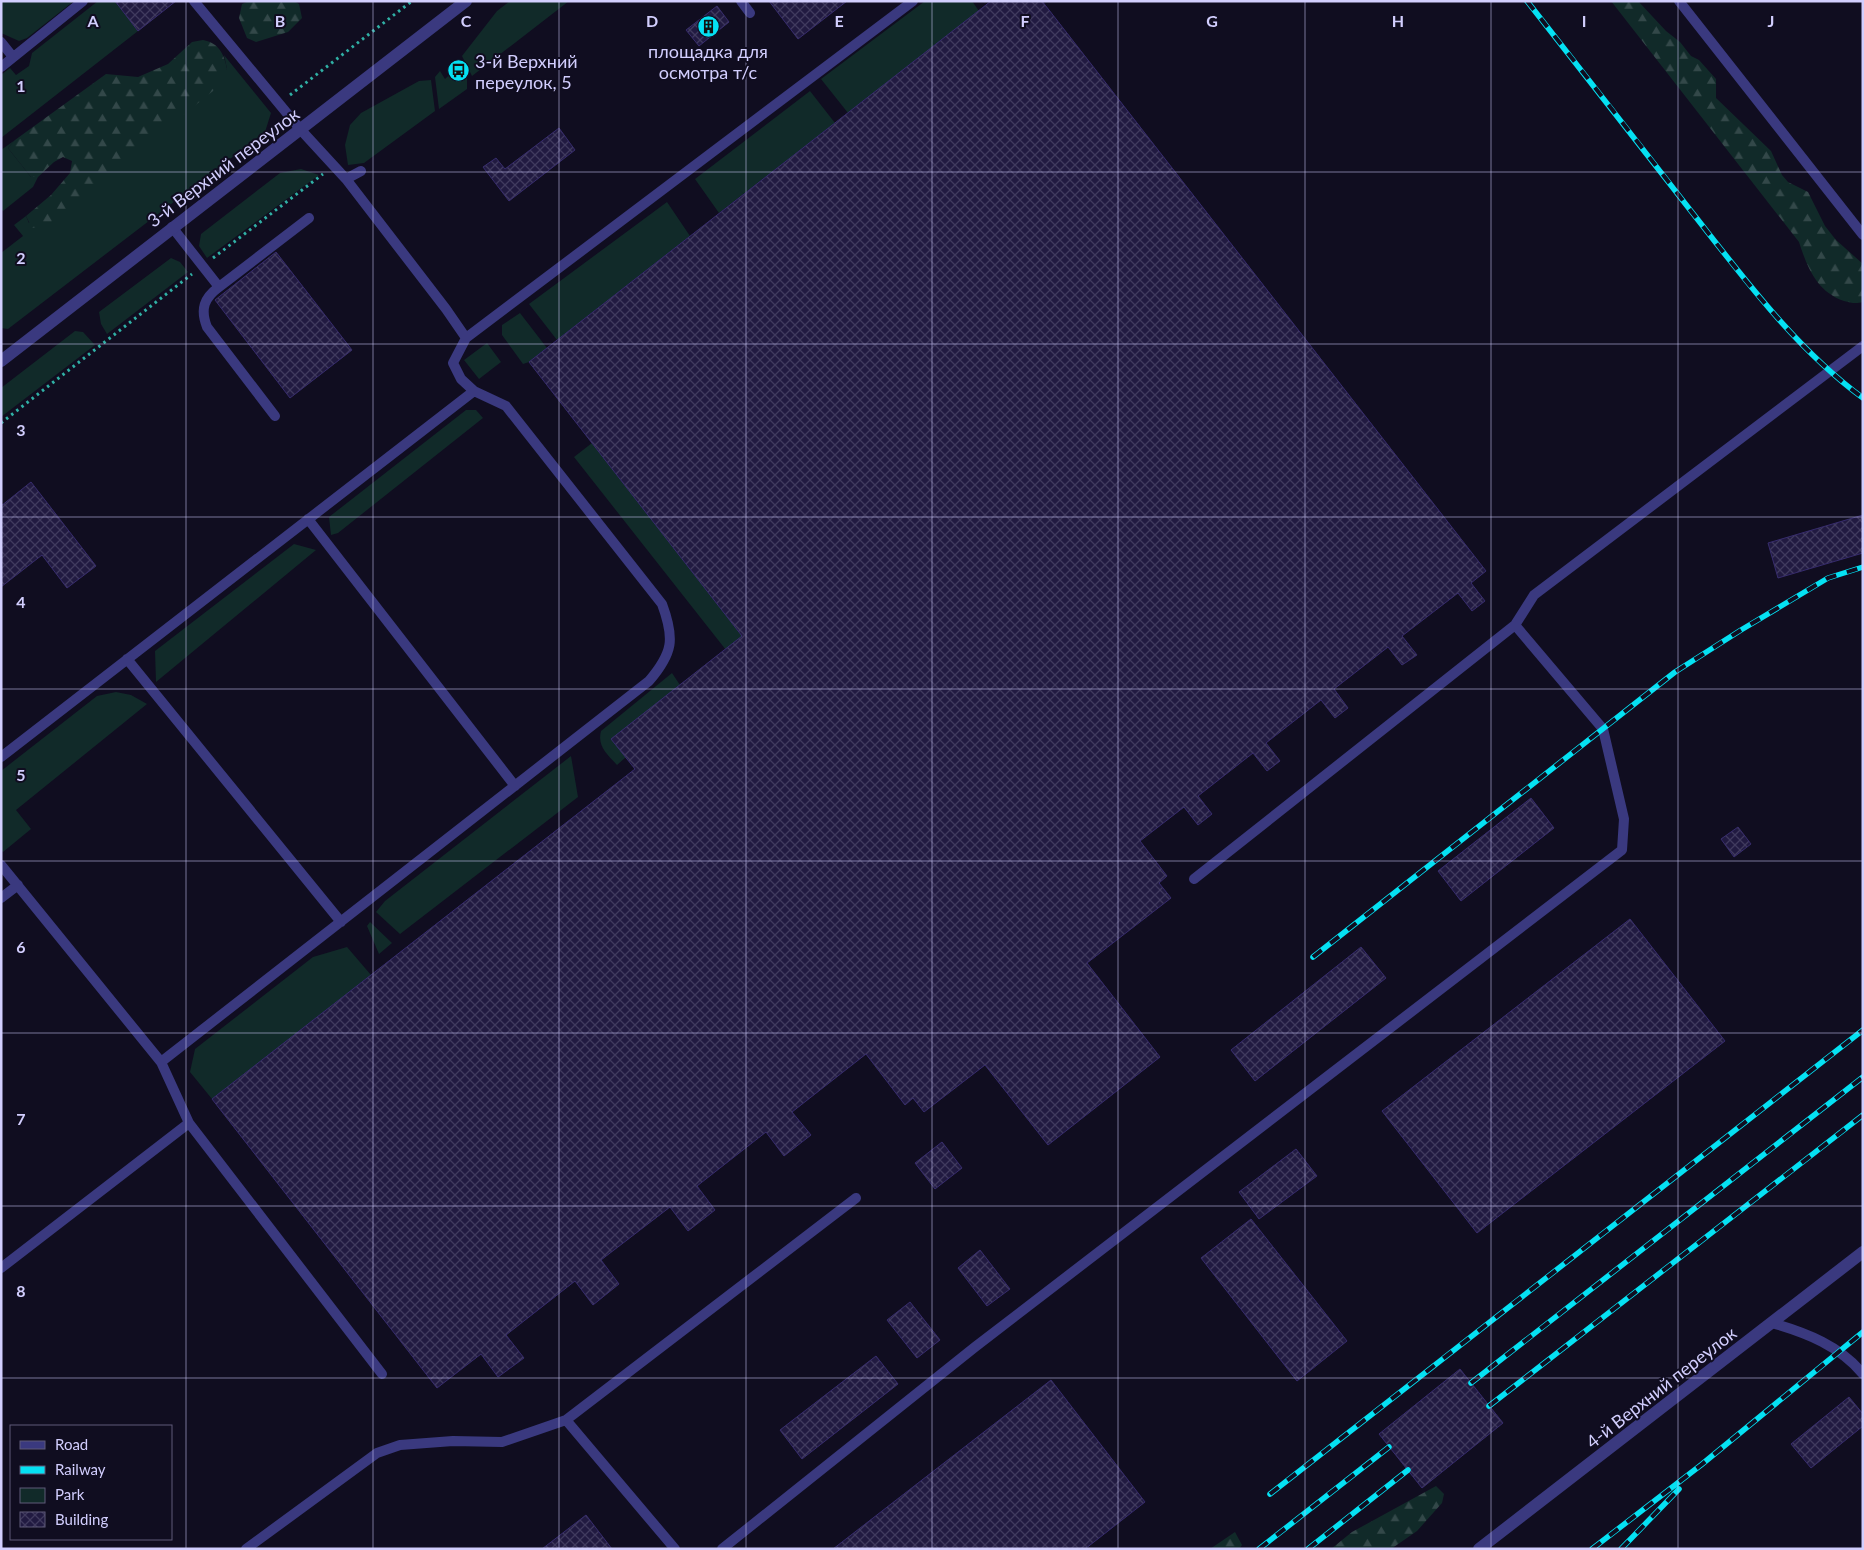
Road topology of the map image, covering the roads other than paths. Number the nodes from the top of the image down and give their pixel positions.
1 (83, 1) edge
2 (194, 1) edge
3 (466, 1) edge
4 (741, 1) edge
5 (913, 1) edge
6 (1679, 1) edge
7 (750, 14) dead end
8 (1, 42) edge
9 (13, 57) junction
10 (1, 67) edge
11 (300, 129) junction
12 (361, 171) dead end
13 (346, 180) junction
14 (309, 218) dead end
15 (172, 227) junction
16 (1863, 235) edge
17 (219, 287) junction
18 (466, 338) junction
19 (1863, 346) edge
20 (2, 357) edge
21 (474, 390) junction
22 (275, 416) dead end
23 (308, 518) junction
24 (1516, 624) junction
25 (127, 659) junction
26 (1, 757) edge
27 (515, 786) junction
28 (1, 865) edge
29 (1194, 880) dead end
30 (18, 885) junction
31 (1, 898) edge
32 (341, 922) junction
33 (161, 1062) junction
34 (189, 1123) junction
35 (856, 1198) dead end
36 (1863, 1252) edge
37 (1, 1268) edge
38 (1772, 1323) junction
39 (382, 1374) dead end
40 (1863, 1374) edge
41 (566, 1420) junction
42 (246, 1549) edge
43 (675, 1549) edge
44 (722, 1549) edge
45 (1479, 1549) edge

1 - 9 lane
2 - 11 lane
3 - 11 street, 3-й Верхний переулок
4 - 7 lane
5 - 18 lane
6 - 16 lane
8 - 9 lane
9 - 10 lane
11 - 13 lane
11 - 15 street, 3-й Верхний переулок
12 - 13 lane
13 - 18 lane
14 - 17 lane
15 - 17 lane
15 - 20 street, 3-й Верхний переулок
17 - 22 lane
18 - 21 lane
19 - 24 lane
21 - 23 lane
21 - 27 lane
23 - 25 lane
23 - 27 lane
24 - 29 lane
24 - 44 lane
25 - 26 lane
25 - 32 lane
27 - 32 lane
28 - 30 lane
30 - 31 lane
30 - 33 lane
32 - 33 lane
33 - 34 lane
34 - 37 lane
34 - 39 lane
35 - 41 lane
36 - 38 street, 4-й Верхний переулок
38 - 40 lane
38 - 45 street, 4-й Верхний переулок
41 - 42 lane
41 - 43 lane

